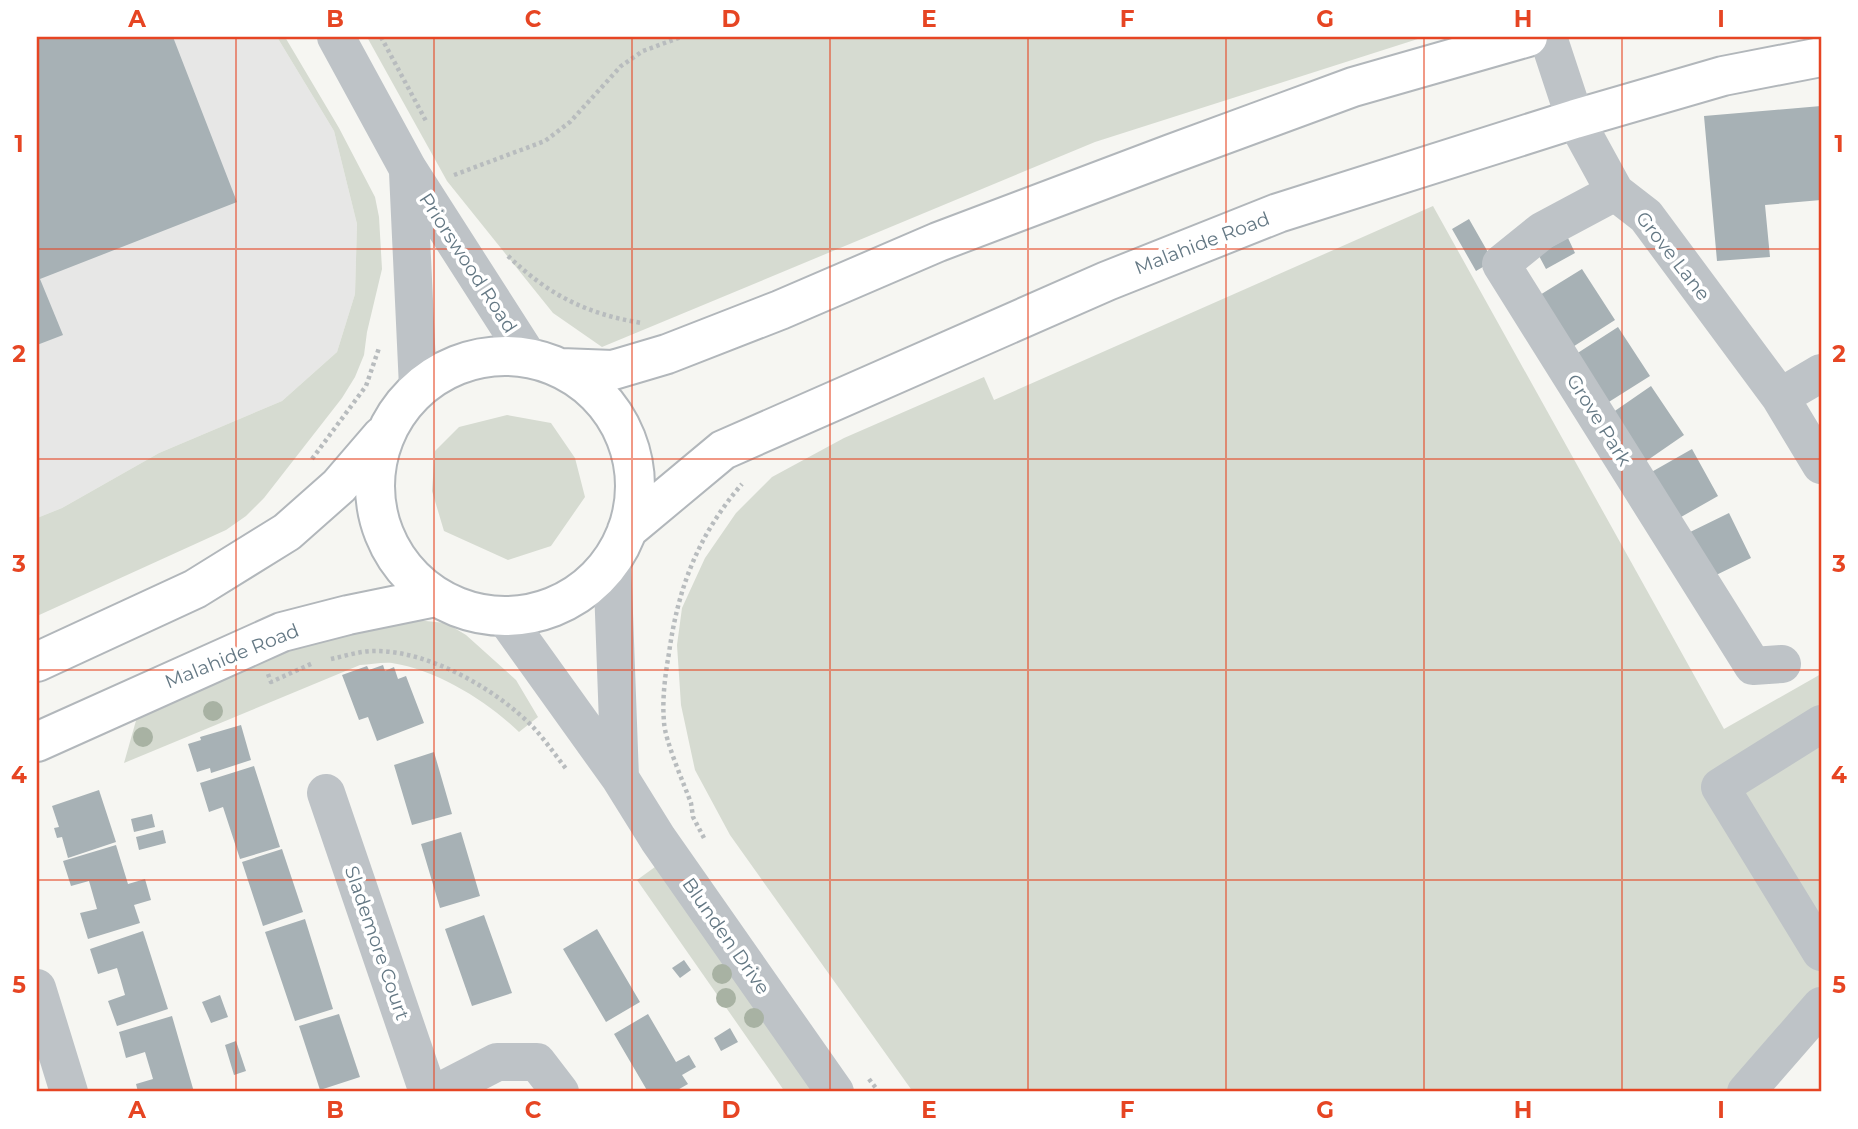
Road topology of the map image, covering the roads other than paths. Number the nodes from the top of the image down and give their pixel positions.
1 (336, 37) edge
2 (1528, 37) edge
3 (1548, 37) edge
4 (1821, 57) edge
5 (1575, 119) junction
6 (408, 169) junction
7 (1615, 192) junction
8 (545, 363) junction
9 (1821, 373) edge
10 (418, 387) junction
11 (1780, 397) junction
12 (385, 433) junction
13 (1821, 465) edge
14 (620, 545) junction
15 (436, 597) junction
16 (504, 616) junction
17 (37, 662) edge
18 (1782, 664) dead end
19 (1821, 724) edge
20 (37, 742) edge
21 (620, 778) junction
22 (326, 793) dead end
23 (1821, 952) edge
24 (37, 988) edge
25 (1821, 1006) edge
26 (69, 1092) edge
27 (428, 1092) edge
28 (439, 1092) edge
29 (560, 1092) edge
30 (835, 1092) edge
31 (1746, 1092) edge

1 - 6 street, Priorswood Road
2 - 8 main road
3 - 5 street, Grove Lane
4 - 5 main road, Malahide Road
5 - 7 street, Grove Lane
5 - 14 main road, Malahide Road
6 - 8 street, Priorswood Road
6 - 10 street, Priorswood Road
7 - 11 street, Grove Lane
7 - 18 street, Grove Park
8 - 10 main road
8 - 14 main road
9 - 11 street
10 - 12 main road
11 - 13 street, Grove Lane
12 - 15 main road, Malahide Road
12 - 17 main road
14 - 16 main road, Malahide Road
14 - 21 street, Blunden Drive
15 - 16 main road, Malahide Road
15 - 20 main road, Malahide Road
16 - 21 street, Blunden Drive
19 - 23 street
21 - 30 street, Blunden Drive
22 - 27 street, Slademore Court
24 - 26 street
25 - 31 street
28 - 29 street

